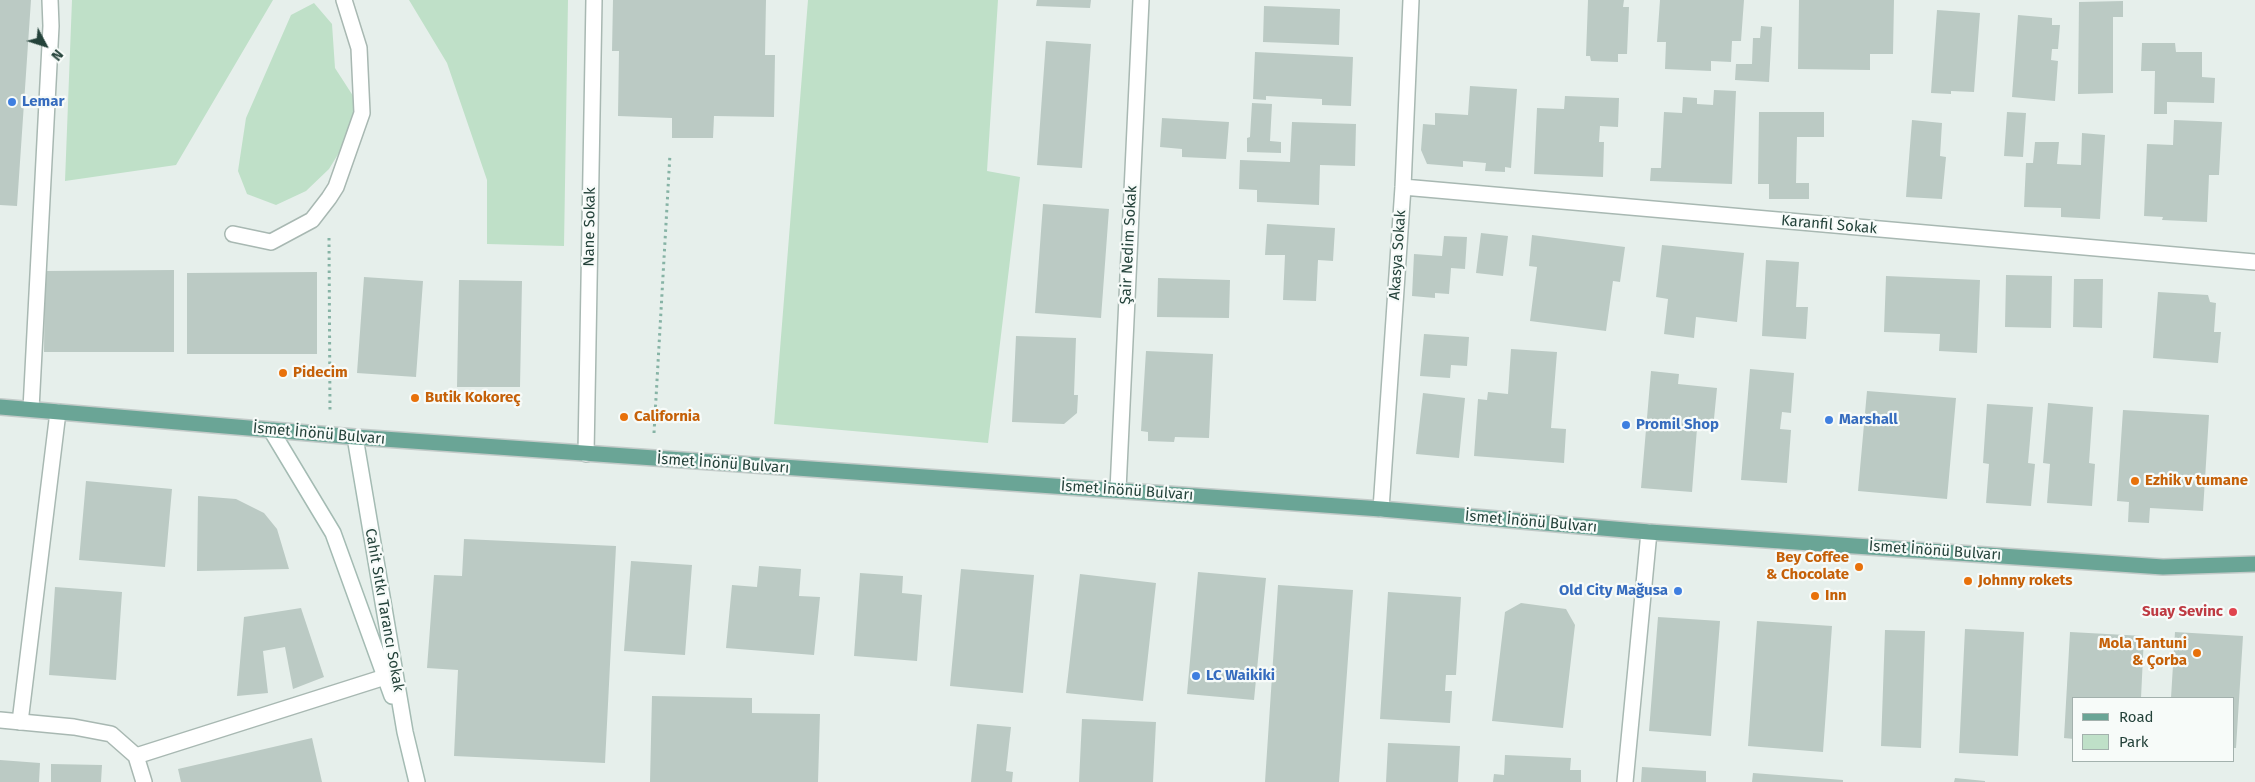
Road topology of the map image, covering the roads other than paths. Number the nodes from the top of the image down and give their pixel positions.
1 (50, 0) edge
2 (344, 0) edge
3 (594, 0) edge
4 (1141, 0) edge
5 (1410, 0) edge
6 (1403, 187) junction
7 (233, 234) dead end
8 (2255, 262) edge
9 (0, 407) edge
10 (31, 410) junction
11 (58, 412) junction
12 (271, 430) junction
13 (354, 437) junction
14 (586, 454) junction
15 (1118, 490) junction
16 (1381, 509) junction
17 (1649, 532) junction
18 (2255, 564) edge
19 (385, 677) junction
20 (0, 720) edge
21 (20, 722) junction
22 (405, 732) junction
23 (136, 756) junction
24 (144, 782) edge
25 (417, 782) edge
26 (1625, 782) edge

1 - 10 street
2 - 7 street
3 - 14 street, Nane Sokak
4 - 15 street, Şair Nedim Sokak
5 - 6 street, Akasya Sokak
6 - 8 street, Karanfil Sokak
6 - 16 street, Akasya Sokak
9 - 10 main road, İsmet İnönü Bulvarı
10 - 11 main road, İsmet İnönü Bulvarı
11 - 12 main road, İsmet İnönü Bulvarı
11 - 21 street
12 - 13 main road, İsmet İnönü Bulvarı
12 - 19 street, Cahit Sıtkı Tarancı Sokak
13 - 14 main road, İsmet İnönü Bulvarı
13 - 22 street, Cahit Sıtkı Tarancı Sokak
14 - 15 main road, İsmet İnönü Bulvarı
15 - 16 main road, İsmet İnönü Bulvarı
16 - 17 main road, İsmet İnönü Bulvarı
17 - 18 main road, İsmet İnönü Bulvarı
17 - 26 street
19 - 22 street, Cahit Sıtkı Tarancı Sokak
19 - 23 street
20 - 21 street
21 - 23 street
22 - 25 street, Cahit Sıtkı Tarancı Sokak
23 - 24 street

